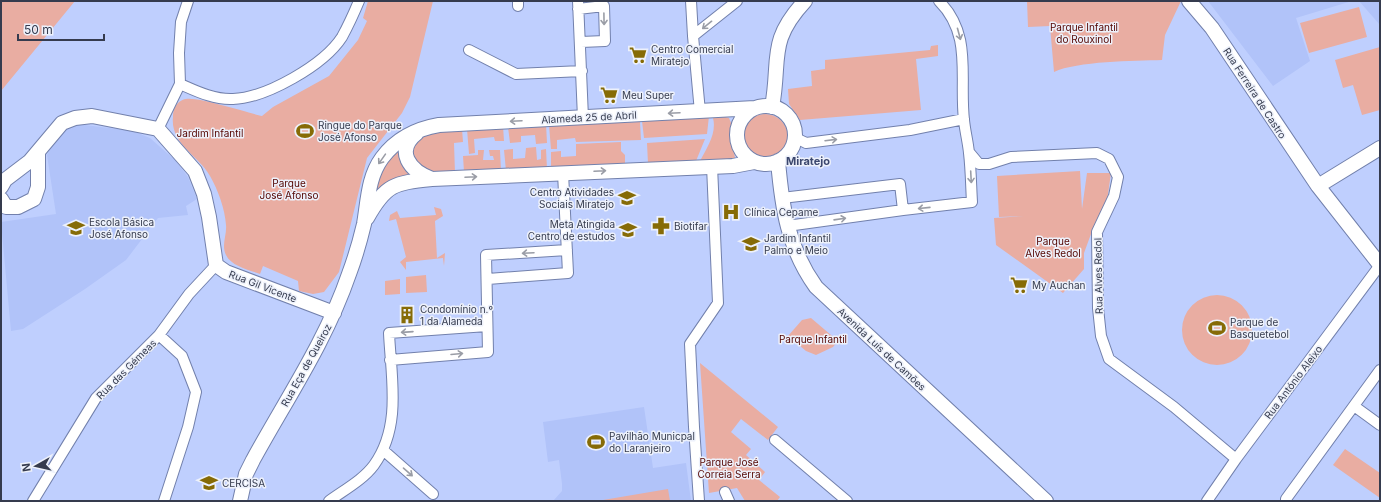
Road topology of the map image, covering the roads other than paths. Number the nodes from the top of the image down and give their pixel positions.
1 (188, 1) edge
2 (359, 1) edge
3 (691, 1) edge
4 (737, 1) edge
5 (805, 1) edge
6 (939, 1) edge
7 (1189, 1) edge
8 (578, 5) edge
9 (693, 36) junction
10 (581, 42) junction
11 (468, 50) dead end
12 (582, 71) junction
13 (180, 84) junction
14 (772, 107) junction
15 (755, 108) junction
16 (700, 112) junction
17 (583, 118) junction
18 (964, 119) junction
19 (424, 128) junction
20 (158, 129) junction
21 (794, 137) junction
22 (1380, 148) edge
23 (969, 152) junction
24 (38, 153) junction
25 (778, 161) junction
26 (754, 162) junction
27 (712, 166) junction
28 (563, 173) junction
29 (432, 178) junction
30 (1318, 186) junction
31 (1, 187) edge
32 (782, 198) junction
33 (1, 199) edge
34 (903, 210) junction
35 (364, 224) junction
36 (787, 226) junction
37 (566, 250) junction
38 (216, 265) junction
39 (1380, 265) edge
40 (488, 279) junction
41 (334, 313) junction
42 (487, 326) junction
43 (159, 335) junction
44 (390, 360) junction
45 (1380, 370) edge
46 (1354, 406) junction
47 (1380, 425) edge
48 (775, 440) dead end
49 (383, 450) junction
50 (1236, 459) junction
51 (433, 494) dead end
52 (1286, 498) dead end
53 (33, 501) edge
54 (164, 501) edge
55 (240, 501) edge
56 (329, 501) edge
57 (699, 501) edge
58 (847, 501) edge
59 (1046, 501) edge
60 (1207, 501) edge

1 - 13 street
2 - 13 street
3 - 9 street
4 -> 9 street
5 - 14 main road
6 -> 18 street
7 - 30 main road, Rua Ferreira de Castro
8 - 10 street
8 -> 10 street
9 - 16 street
10 - 12 street
11 - 12 street
12 - 17 street
13 - 20 street
14 - 15 main road, Alameda 25 de Abril
14 - 21 main road
15 - 16 main road, Alameda 25 de Abril
15 - 26 main road
16 -> 17 main road, Alameda 25 de Abril
17 -> 19 main road, Alameda 25 de Abril
21 -> 18 street
18 - 23 street
19 - 29 main road
19 -> 35 main road, Alameda 25 de Abril
20 - 24 main road
20 - 38 main road
21 - 25 main road
22 - 30 main road
23 -> 34 street
23 - 50 street, Rua Alves Redol
24 - 31 main road
24 - 33 main road
25 - 26 main road
25 - 32 main road, Avenida Luís de Camões
26 - 27 main road
28 -> 27 main road
27 - 57 street
29 -> 28 main road
28 - 37 street
29 - 35 main road
30 - 39 main road, Rua Ferreira de Castro
32 - 34 street
32 - 36 main road, Avenida Luís de Camões
36 -> 34 street
35 - 41 main road, Rua Eça de Queiroz
36 - 59 main road, Avenida Luís de Camões
37 - 40 street
37 -> 40 street
38 - 41 main road, Rua Gil Vicente
38 - 43 street, Rua das Gémeas
39 - 50 street, Rua António Aleixo
40 - 42 street
41 - 55 main road, Rua Eça de Queiroz
44 -> 42 street
42 -> 44 street
43 - 53 street, Rua das Gémeas
43 - 54 street
44 - 49 street
45 - 46 street
46 - 47 street
46 - 52 street
48 - 58 street
49 -> 51 street
49 - 56 street
50 - 60 street, Rua António Aleixo

